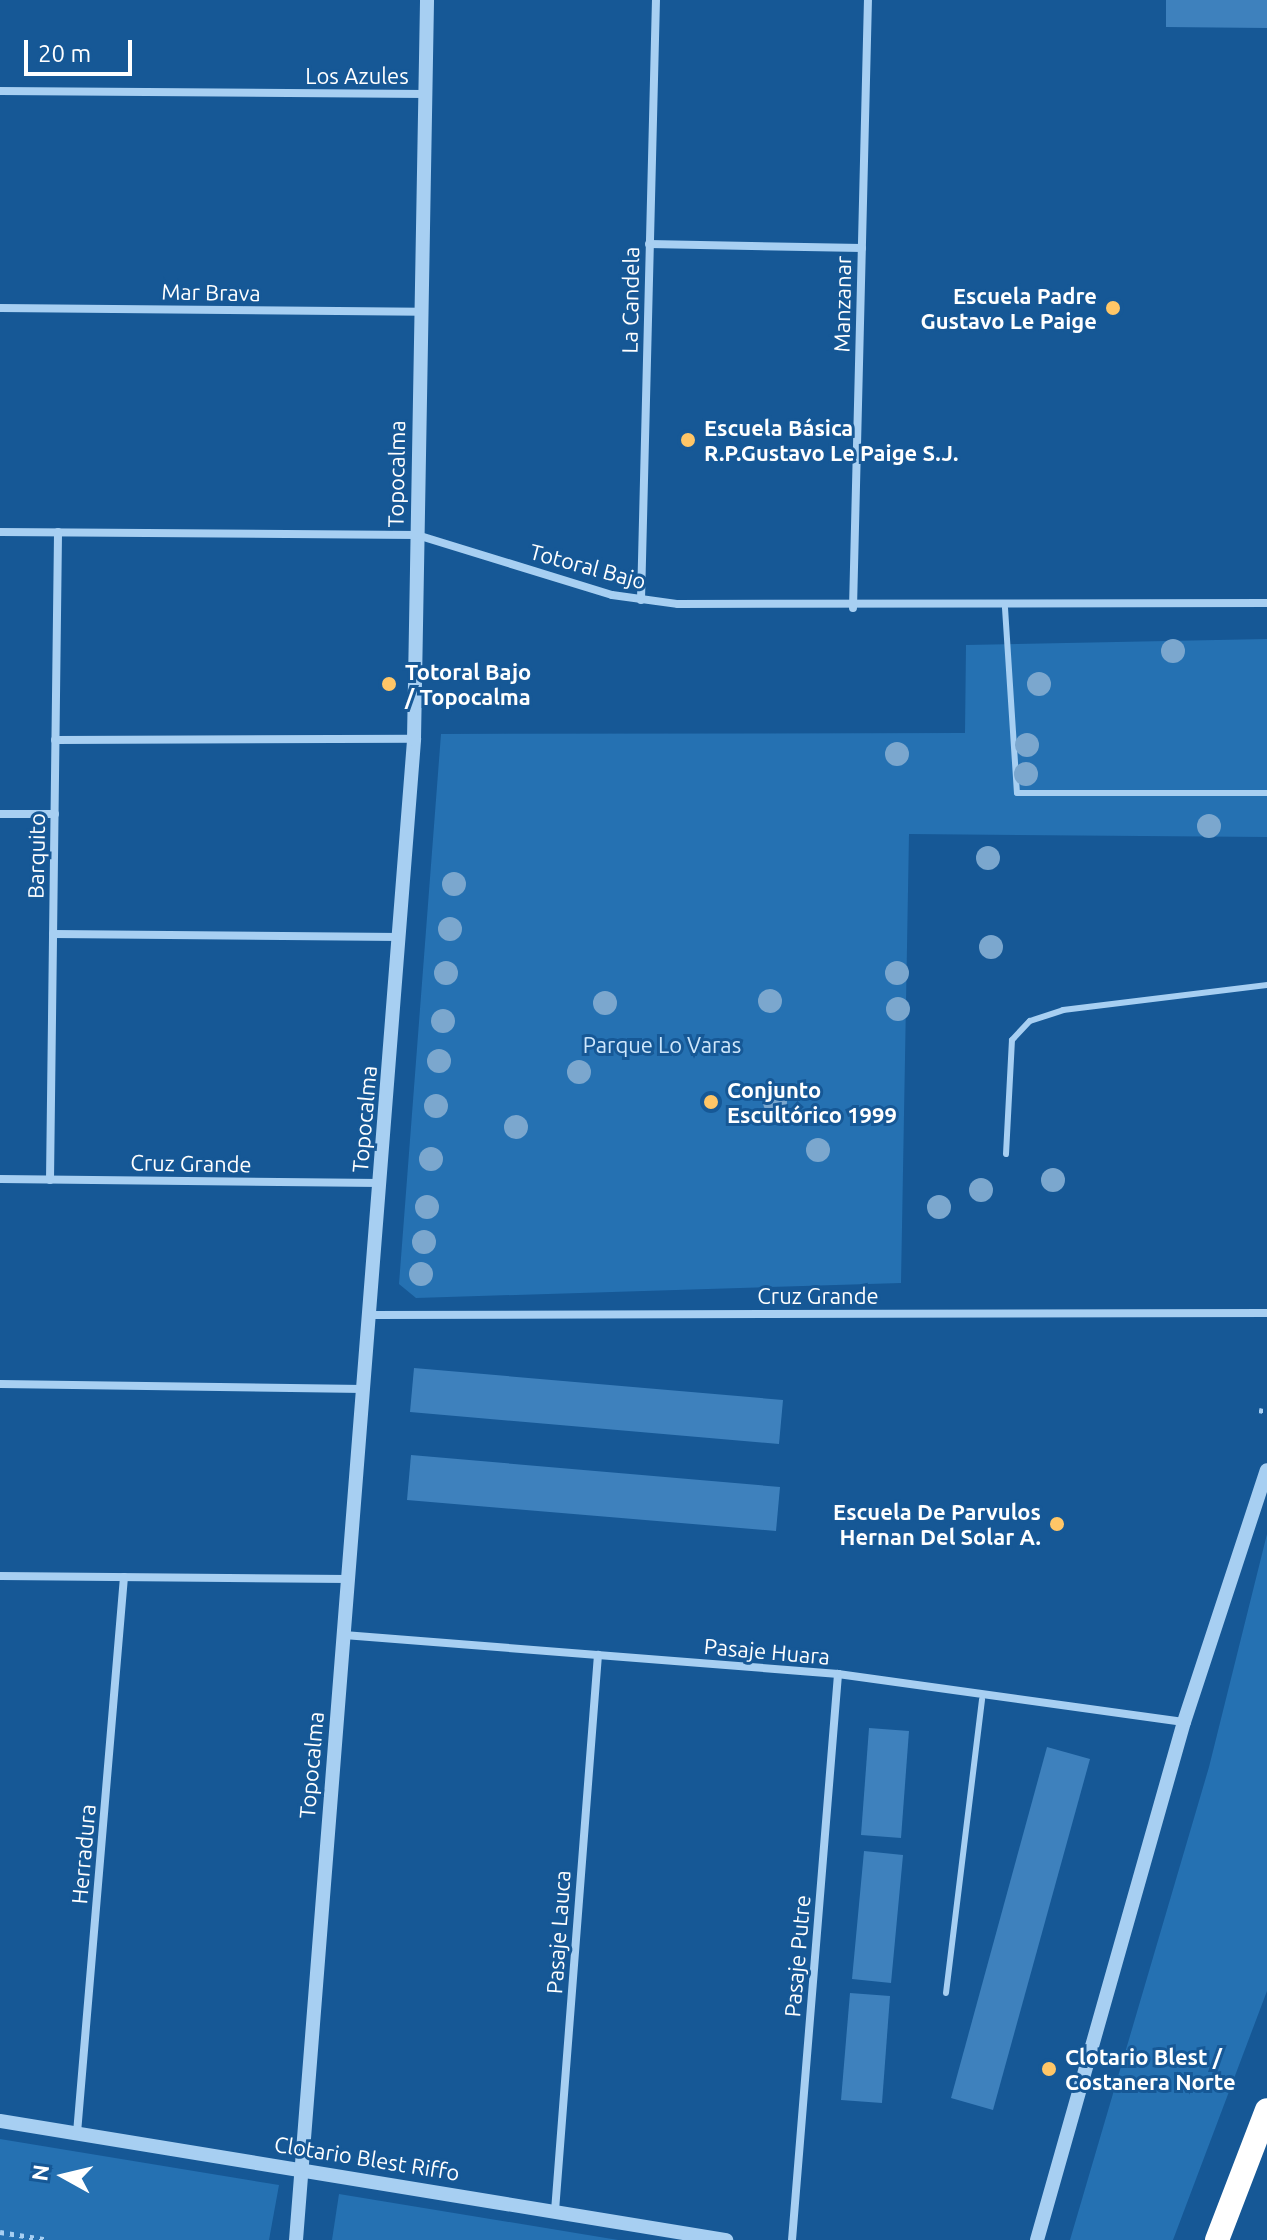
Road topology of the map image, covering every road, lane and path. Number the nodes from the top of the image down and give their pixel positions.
1 (427, 0) edge
2 (656, 0) edge
3 (868, 0) edge
4 (0, 91) edge
5 (426, 94) junction
6 (649, 244) junction
7 (862, 248) junction
8 (0, 308) edge
9 (421, 312) junction
10 (0, 532) edge
11 (58, 532) junction
12 (417, 535) junction
13 (641, 600) junction
14 (1267, 603) edge
15 (853, 608) junction
16 (1005, 608) junction
17 (414, 739) junction
18 (55, 740) junction
19 (1267, 793) edge
20 (0, 814) edge
21 (55, 814) junction
22 (53, 934) junction
23 (401, 937) junction
24 (1267, 985) edge
25 (1006, 1154) dead end
26 (0, 1179) edge
27 (50, 1180) junction
28 (381, 1183) junction
29 (1267, 1313) edge
30 (370, 1315) junction
31 (0, 1384) edge
32 (364, 1389) junction
33 (1259, 1410) dead end
34 (1267, 1412) edge
35 (1267, 1470) edge
36 (0, 1576) edge
37 (124, 1577) junction
38 (348, 1579) junction
39 (344, 1635) junction
40 (598, 1655) junction
41 (838, 1674) junction
42 (982, 1699) junction
43 (1184, 1722) junction
44 (946, 1993) dead end
45 (1267, 2110) edge
46 (0, 2121) edge
47 (77, 2133) junction
48 (300, 2169) junction
49 (555, 2211) junction
50 (0, 2232) edge
51 (49, 2240) edge
52 (296, 2240) edge
53 (726, 2240) edge
54 (792, 2240) edge
55 (1037, 2240) edge
56 (1217, 2240) edge

1 - 5 street, Topocalma
2 - 6 street, La Candela
3 - 7 street, Manzanar
4 - 5 street, Los Azules
5 - 9 street, Topocalma
6 - 7 street
6 - 13 street, La Candela
7 - 15 street, Manzanar
8 - 9 street, Mar Brava
9 - 12 street, Topocalma
10 - 11 street, Totoral Bajo
11 - 12 street, Totoral Bajo
11 - 18 street, Barquito
12 - 13 street, Totoral Bajo
12 - 17 street, Topocalma
13 - 15 street, Totoral Bajo
14 - 16 street, Totoral Bajo
15 - 16 street, Totoral Bajo
16 - 19 lane
17 - 18 street
17 - 23 street, Topocalma
18 - 21 street, Barquito
20 - 21 street
21 - 22 street, Barquito
22 - 23 street
22 - 27 street, Barquito
23 - 28 street, Topocalma
24 - 25 lane
26 - 27 street, Cruz Grande
27 - 28 street, Cruz Grande
28 - 30 street, Topocalma
29 - 30 street, Cruz Grande
30 - 32 street, Topocalma
31 - 32 street
32 - 38 street, Topocalma
33 - 34 path
35 - 43 street
36 - 37 street
37 - 38 street
37 - 47 street, Herradura
38 - 39 street, Topocalma
39 - 40 street, Pasaje Huara
39 - 48 street, Topocalma
40 - 41 street, Pasaje Huara
40 - 49 street, Pasaje Lauca
41 - 42 street, Pasaje Huara
41 - 54 street, Pasaje Putre
42 - 43 street, Pasaje Huara
42 - 44 lane
43 - 55 street
45 - 56 highway
46 - 47 street, Clotario Blest Riffo
47 - 48 street, Clotario Blest Riffo
48 - 49 street, Clotario Blest Riffo
48 - 52 street, Topocalma
49 - 53 street, Clotario Blest Riffo
50 - 51 path

